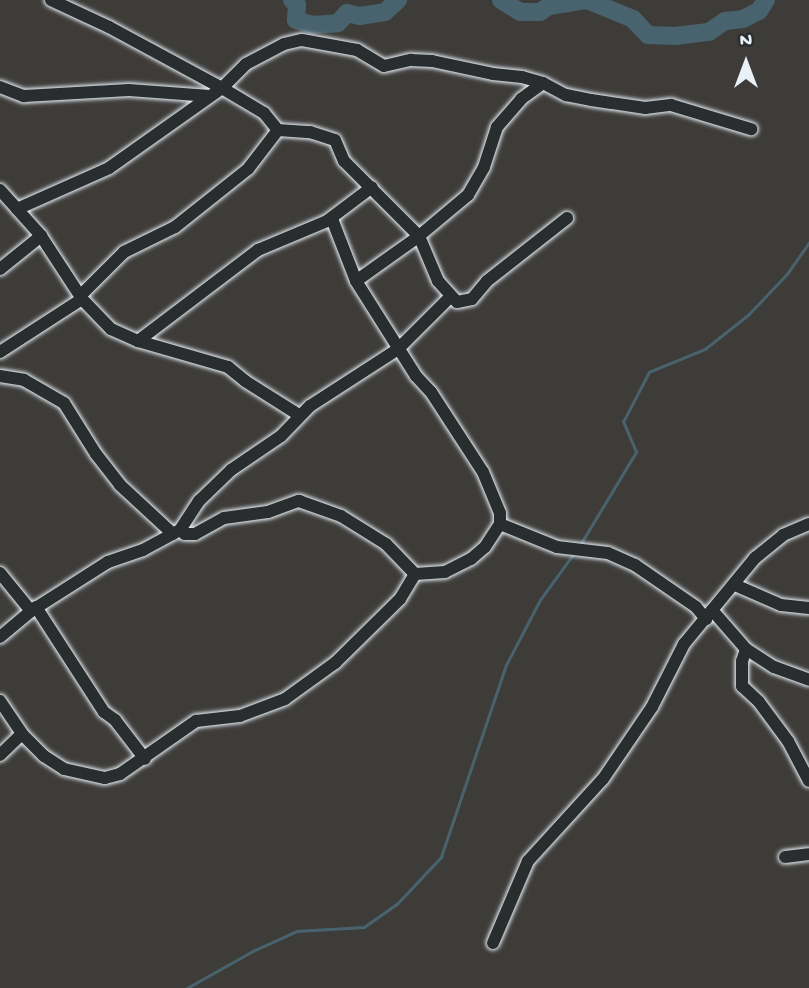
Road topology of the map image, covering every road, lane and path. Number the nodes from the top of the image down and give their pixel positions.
1 (51, 0) edge
2 (543, 83) junction
3 (0, 87) edge
4 (222, 88) junction
5 (210, 96) junction
6 (751, 129) dead end
7 (278, 130) junction
8 (372, 187) junction
9 (0, 190) edge
10 (18, 209) junction
11 (567, 218) dead end
12 (332, 219) junction
13 (41, 236) junction
14 (419, 236) junction
15 (0, 269) edge
16 (356, 281) junction
17 (450, 297) junction
18 (81, 298) junction
19 (138, 341) junction
20 (398, 349) junction
21 (0, 352) edge
22 (0, 376) edge
23 (299, 415) junction
24 (500, 524) junction
25 (809, 524) edge
26 (176, 532) junction
27 (0, 573) edge
28 (415, 575) junction
29 (734, 585) junction
30 (809, 608) edge
31 (33, 609) junction
32 (709, 615) junction
33 (0, 637) edge
34 (746, 649) junction
35 (809, 680) edge
36 (0, 701) edge
37 (22, 734) junction
38 (0, 755) edge
39 (145, 760) junction
40 (808, 776) edge
41 (809, 854) edge
42 (785, 857) dead end
43 (493, 943) dead end

1 - 4 street
2 - 4 street
2 - 6 street
2 - 14 street
3 - 5 street
4 - 5 street
4 - 7 street
5 - 10 street
7 - 8 street
7 - 18 street
8 - 12 street
8 - 14 street
9 - 10 street
10 - 13 street
11 - 17 street
12 - 16 street
12 - 19 street
13 - 15 street
13 - 18 street
14 - 16 street
14 - 17 street
16 - 20 street
17 - 20 street
18 - 19 street
18 - 21 street
19 - 23 street
20 - 23 street
20 - 24 street
22 - 26 street
23 - 26 street
24 - 28 street
24 - 32 street
25 - 29 street
26 - 28 street
26 - 31 street
27 - 31 street
28 - 39 street
29 - 30 street
29 - 32 street
31 - 33 street
31 - 39 street
32 - 34 street
32 - 43 street
34 - 35 street
34 - 40 street
36 - 37 street
37 - 38 street
37 - 39 street
41 - 42 street

